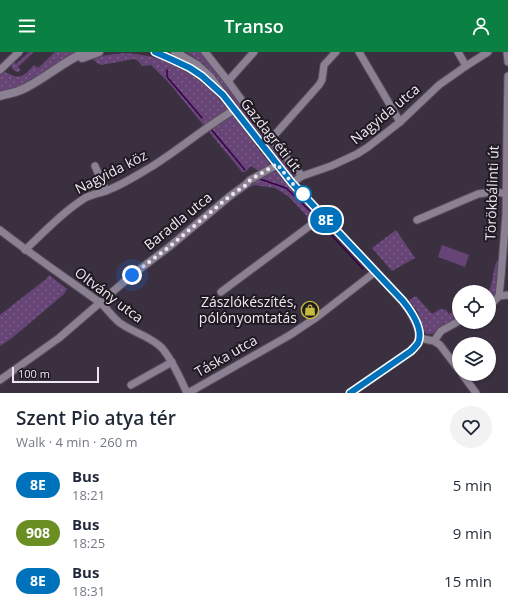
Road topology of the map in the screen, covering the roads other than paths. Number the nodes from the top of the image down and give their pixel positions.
1 (19, 52) edge
2 (86, 52) edge
3 (99, 52) edge
4 (156, 52) edge
5 (169, 52) edge
6 (175, 52) edge
7 (205, 52) edge
8 (254, 52) edge
9 (336, 52) edge
10 (359, 52) edge
11 (458, 52) edge
12 (488, 52) edge
13 (507, 52) edge
14 (190, 61) junction
15 (508, 62) edge
16 (64, 64) junction
17 (466, 66) junction
18 (0, 70) edge
19 (508, 76) edge
20 (228, 81) junction
21 (223, 95) junction
22 (0, 96) edge
23 (234, 110) junction
24 (400, 122) junction
25 (271, 139) junction
26 (507, 158) edge
27 (277, 164) junction
28 (95, 166) dead end
29 (302, 176) junction
30 (292, 183) junction
31 (106, 191) junction
32 (507, 194) junction
33 (323, 216) junction
34 (417, 220) dead end
35 (0, 230) edge
36 (25, 250) junction
37 (375, 272) junction
38 (221, 292) dead end
39 (508, 295) edge
40 (499, 296) junction
41 (496, 299) edge
42 (99, 302) junction
43 (452, 325) edge
44 (419, 338) junction
45 (434, 341) junction
46 (452, 361) edge
47 (172, 362) junction
48 (0, 380) edge
49 (467, 381) edge
50 (131, 384) dead end
51 (188, 393) edge
52 (350, 393) edge
53 (476, 393) edge

1 - 18 street
2 - 16 street
3 - 16 street
4 - 21 street, Gazdagréti út
5 - 14 street, Gazdagréti út
6 - 14 street, Gazdagréti út
7 - 20 street, Gazdagréti út
8 - 20 street
9 - 25 street
10 - 24 street
11 - 17 street
12 - 17 street, Nagyida utca
13 - 15 street
14 - 21 street, Gazdagréti út
16 - 22 street
17 - 24 street, Nagyida utca
19 - 26 street, Törökbálinti út
20 - 25 street, Gazdagréti út
21 - 23 street, Gazdagréti út
23 - 27 street, Gazdagréti út
23 - 31 street, Nagyida köz
24 - 29 street, Nagyida utca
25 - 29 street, Gazdagréti út
26 - 32 street, Törökbálinti út
27 - 30 street, Gazdagréti út
27 - 42 street, Baradla utca
28 - 31 street
29 - 30 street, Nagyida utca
30 - 33 street, Gazdagréti út
31 - 36 street, Nagyida köz
32 - 34 street
32 - 40 street, Törökbálinti út
33 - 37 street, Gazdagréti út
33 - 38 street
35 - 36 street, Oltvány utca
36 - 42 street, Oltvány utca
37 - 44 street, Gazdagréti út
37 - 51 street, Táska utca
39 - 40 street
40 - 41 street
42 - 47 street, Oltvány utca
42 - 48 street, Baradla utca
43 - 45 street
44 - 45 street
44 - 52 street
45 - 46 street
47 - 50 street
47 - 51 street, Oltvány utca
49 - 53 street

